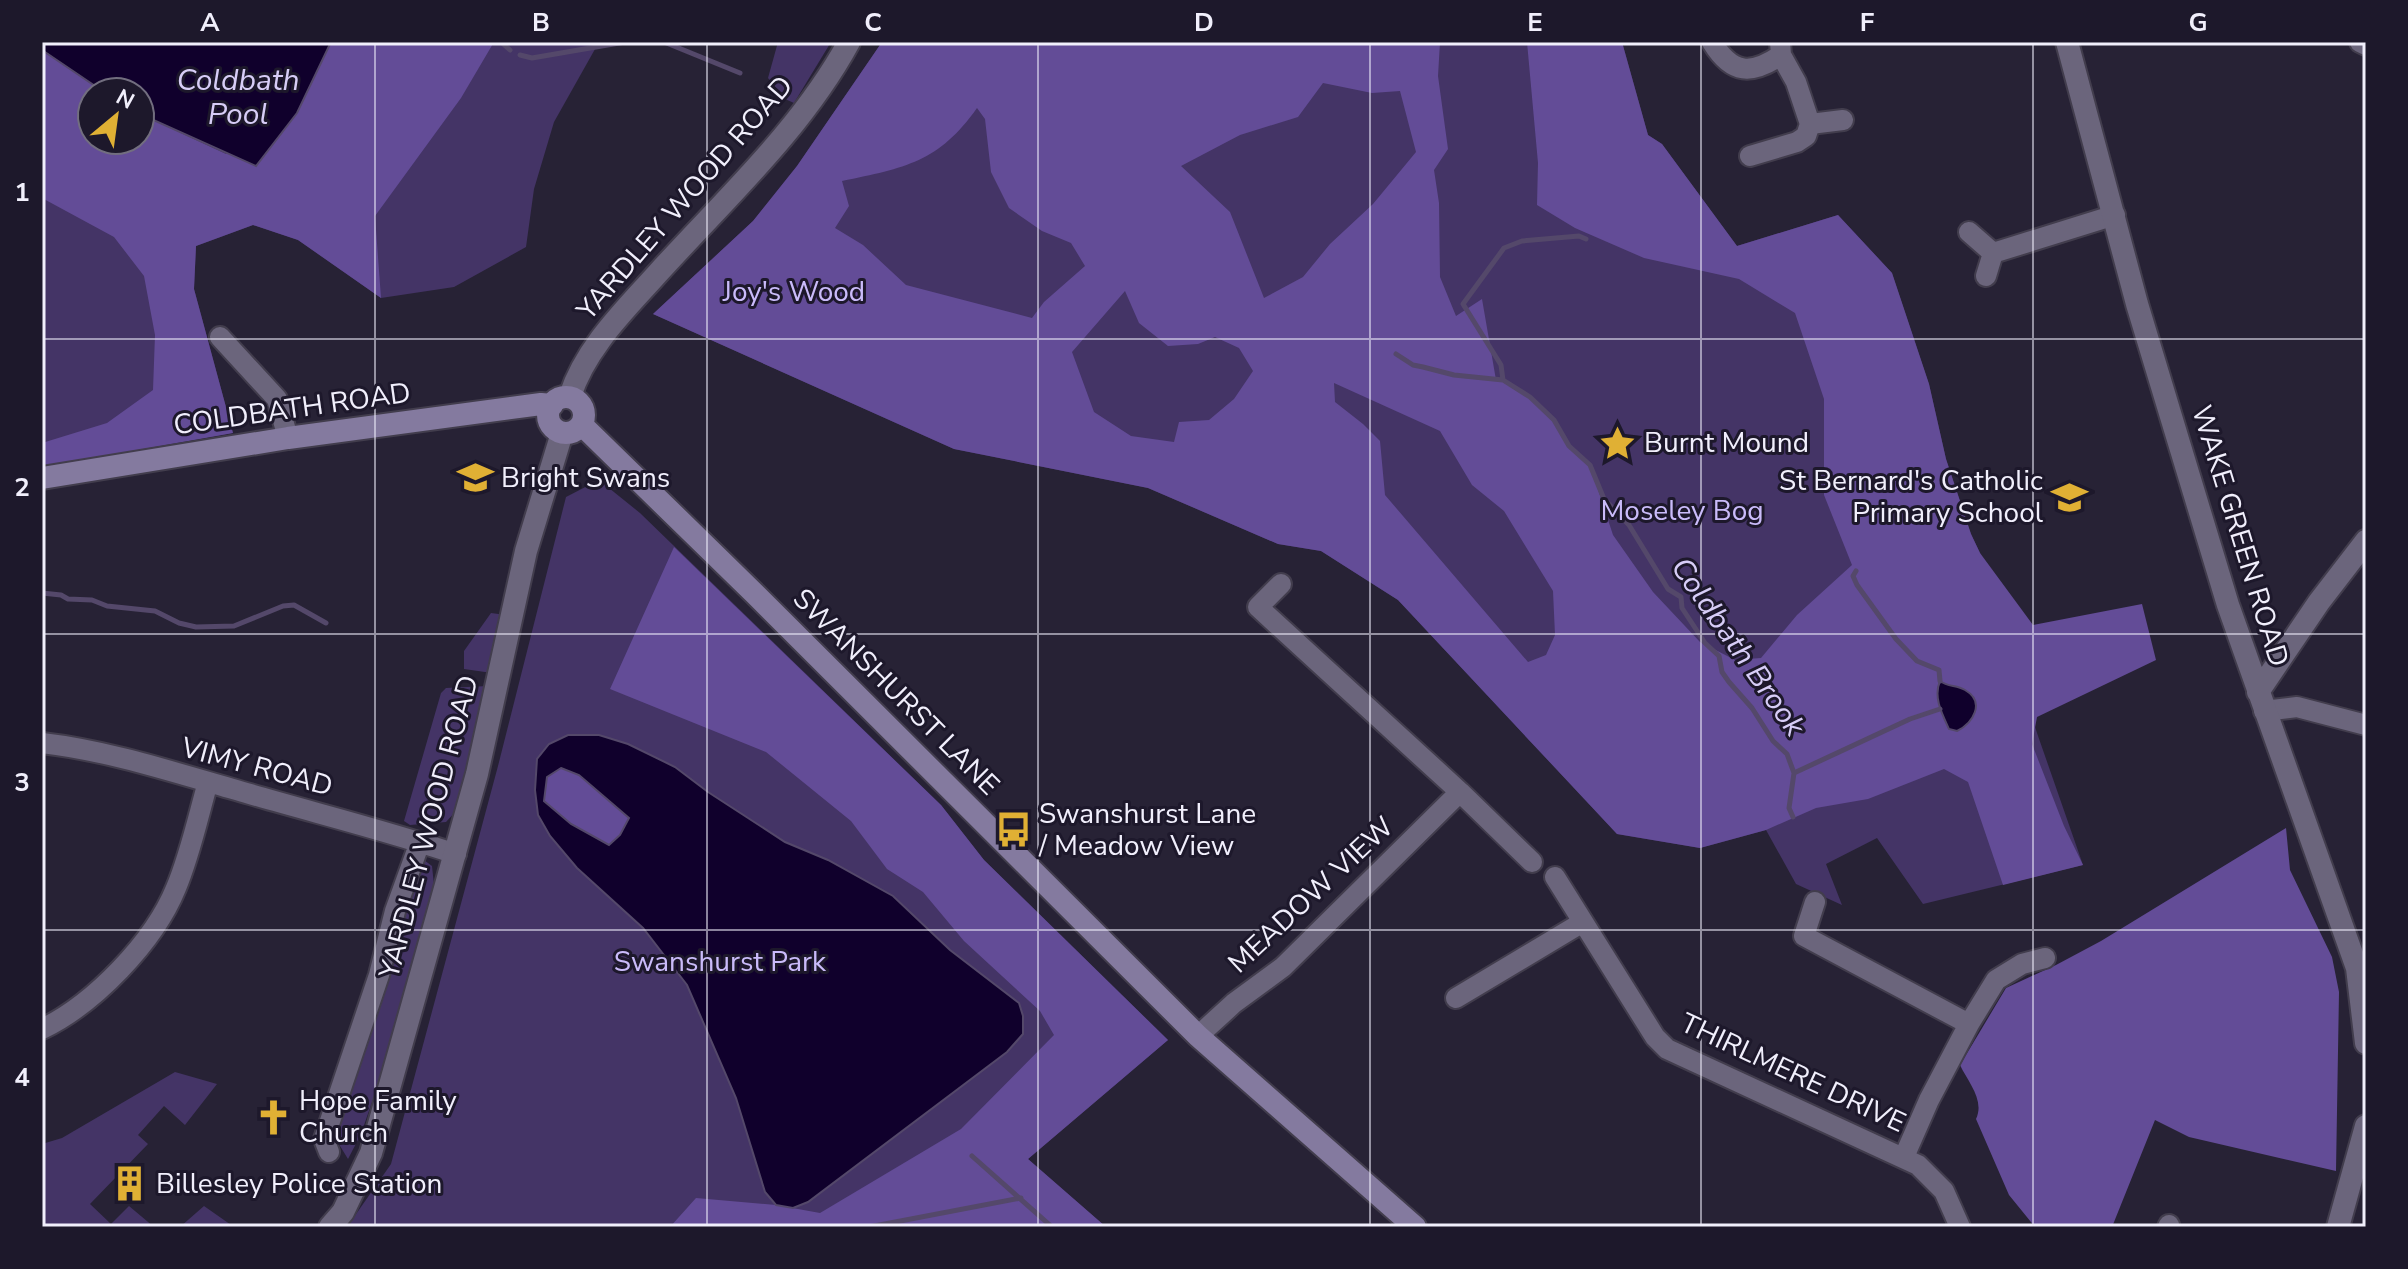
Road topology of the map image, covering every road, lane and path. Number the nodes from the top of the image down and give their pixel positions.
1 (849, 42) edge
2 (1712, 42) edge
3 (2067, 42) edge
4 (2360, 42) edge
5 (2366, 45) edge
6 (1781, 49) edge
7 (1843, 120) dead end
8 (1810, 124) junction
9 (1750, 156) dead end
10 (2115, 215) junction
11 (1969, 232) dead end
12 (1993, 253) junction
13 (1986, 276) dead end
14 (220, 337) dead end
15 (561, 401) junction
16 (572, 429) junction
17 (288, 438) junction
18 (42, 478) edge
19 (2366, 541) edge
20 (1281, 584) dead end
21 (2261, 702) junction
22 (2366, 725) edge
23 (42, 743) edge
24 (208, 782) junction
25 (1460, 792) junction
26 (420, 842) junction
27 (456, 854) junction
28 (1532, 862) dead end
29 (1555, 877) dead end
30 (1815, 902) dead end
31 (1583, 922) junction
32 (2045, 958) dead end
33 (1456, 998) dead end
34 (1969, 1024) junction
35 (42, 1029) edge
36 (1198, 1036) junction
37 (2366, 1043) edge
38 (2366, 1126) edge
39 (329, 1152) dead end
40 (1904, 1157) junction
41 (330, 1227) edge
42 (1415, 1227) edge
43 (1960, 1227) edge
44 (2338, 1227) edge

1 - 15 street, YARDLEY WOOD ROAD
2 - 6 street
3 - 10 street, WAKE GREEN ROAD
4 - 5 street
6 - 8 street
7 - 8 street
8 - 9 street
10 - 12 street
10 - 21 street, WAKE GREEN ROAD
11 - 12 street
12 - 13 street
14 - 17 street
15 - 16 main road
15 - 16 main road
15 - 17 main road, COLDBATH ROAD
16 - 27 street, YARDLEY WOOD ROAD
16 - 36 main road, SWANSHURST LANE
17 - 18 main road, COLDBATH ROAD
19 - 21 street
20 - 25 street
21 - 22 street
21 - 37 street, WAKE GREEN ROAD
23 - 24 street, VIMY ROAD
24 - 26 street, VIMY ROAD
24 - 35 street
25 - 28 street
25 - 36 street, MEADOW VIEW
26 - 27 street, VIMY ROAD
26 - 39 street, YARDLEY WOOD ROAD
27 - 41 street, YARDLEY WOOD ROAD
29 - 31 street, THIRLMERE DRIVE
30 - 34 street
31 - 33 street
31 - 40 street, THIRLMERE DRIVE
32 - 34 street
34 - 40 street
36 - 42 main road, SWANSHURST LANE
38 - 44 street
40 - 43 street, THIRLMERE DRIVE

